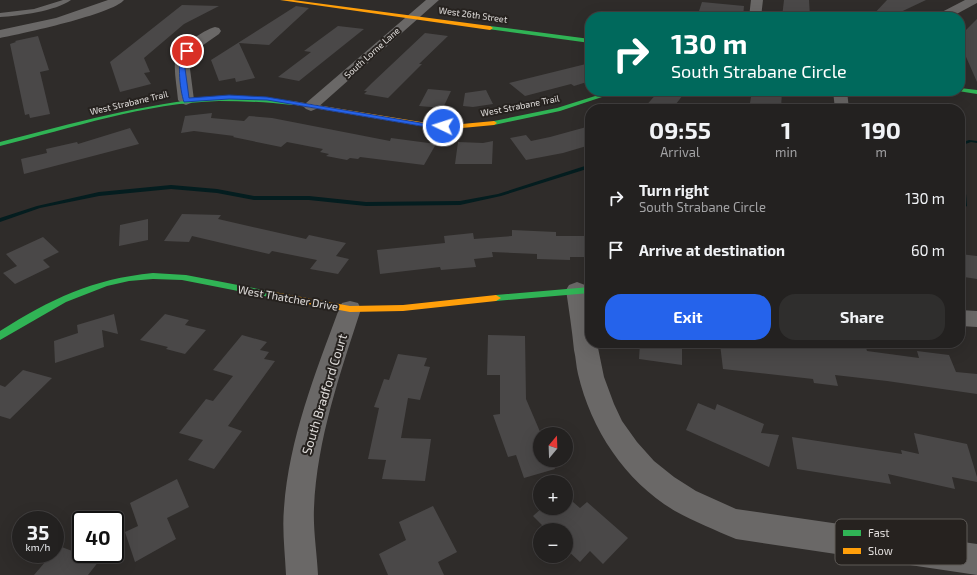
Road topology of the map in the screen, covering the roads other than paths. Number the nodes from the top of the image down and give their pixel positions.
1 (68, 0) edge
2 (118, 0) edge
3 (282, 0) edge
4 (433, 0) edge
5 (757, 0) edge
6 (974, 0) edge
7 (756, 12) edge
8 (951, 12) edge
9 (0, 15) edge
10 (413, 17) junction
11 (215, 31) dead end
12 (0, 34) edge
13 (585, 40) edge
14 (965, 91) edge
15 (977, 92) edge
16 (601, 96) edge
17 (186, 100) junction
18 (311, 106) junction
19 (0, 144) edge
20 (584, 290) edge
21 (585, 304) edge
22 (350, 309) junction
23 (965, 318) edge
24 (977, 319) edge
25 (0, 336) edge
26 (588, 348) edge
27 (835, 539) edge
28 (967, 559) edge
29 (977, 560) edge
30 (302, 575) edge

1 - 9 lane
2 - 12 street
3 - 10 street, West 26th Street
4 - 10 street, South Lorne Lane
5 - 7 street
6 - 8 street
10 - 13 street, West 26th Street
10 - 18 street, South Lorne Lane
11 - 17 street
14 - 15 street
16 - 18 street, West Strabane Trail
17 - 18 street, West Strabane Trail
17 - 19 street, West Strabane Trail
20 - 21 street
20 - 22 street, West Thatcher Drive
22 - 25 street, West Thatcher Drive
22 - 30 street, South Bradford Court
23 - 24 street
26 - 27 street
28 - 29 street

